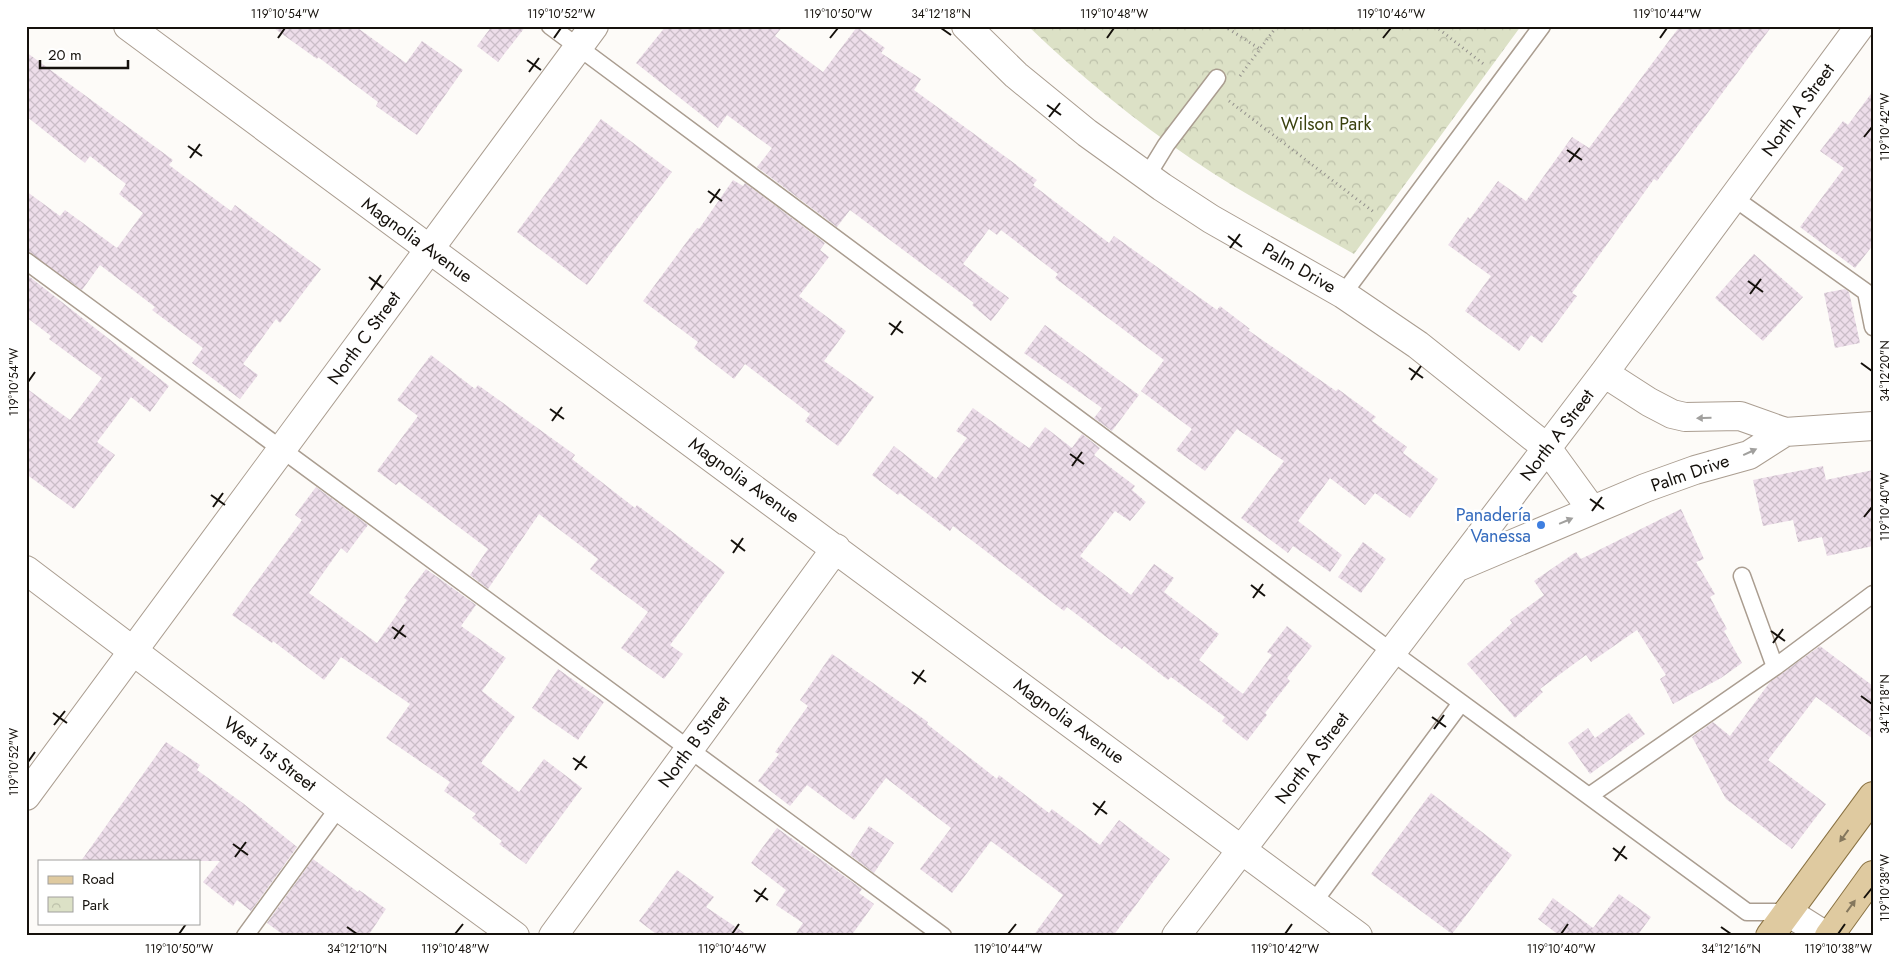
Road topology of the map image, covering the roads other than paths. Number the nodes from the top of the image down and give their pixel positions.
1 (128, 26) edge
2 (550, 26) edge
3 (966, 26) edge
4 (1542, 26) edge
5 (1860, 26) edge
6 (586, 37) edge
7 (1217, 78) dead end
8 (1147, 176) junction
9 (1734, 198) junction
10 (430, 249) junction
11 (26, 261) edge
12 (1870, 289) edge
13 (1343, 294) junction
14 (1873, 327) edge
15 (1604, 373) junction
16 (1873, 426) edge
17 (1785, 432) junction
18 (1546, 448) junction
19 (284, 449) junction
20 (1592, 510) junction
21 (836, 548) junction
22 (1456, 568) junction
23 (26, 570) edge
24 (1742, 576) dead end
25 (1873, 594) edge
26 (134, 649) junction
27 (1392, 652) junction
28 (1774, 667) junction
29 (1461, 703) junction
30 (689, 748) junction
31 (26, 796) edge
32 (1589, 796) junction
33 (1873, 796) edge
34 (340, 807) junction
35 (1243, 849) junction
36 (1873, 875) edge
37 (1313, 903) junction
38 (1788, 912) junction
39 (245, 936) edge
40 (515, 936) edge
41 (553, 936) edge
42 (943, 936) edge
43 (1176, 936) edge
44 (1358, 936) edge
45 (1770, 936) edge
46 (1827, 936) edge

1 - 10 street, Magnolia Avenue
2 - 6 lane
3 - 8 street, Palm Drive
4 - 13 lane
5 - 9 street, North A Street
6 - 10 street, North C Street
6 - 27 lane
7 - 8 lane
8 - 13 street, Palm Drive
9 - 12 lane
9 - 15 street, North A Street
10 - 19 street, North C Street
10 - 21 street, Magnolia Avenue
11 - 19 lane
12 - 14 lane
13 - 18 street, Palm Drive
17 -> 15 street, Palm Drive
15 - 18 street, North A Street
16 - 17 street, Palm Drive
20 -> 17 street, Palm Drive
18 - 20 street, Palm Drive
18 - 22 street, North A Street
19 - 26 street, North C Street
19 - 30 lane
22 -> 20 street, Palm Drive
21 - 30 street, North B Street
21 - 35 street, Magnolia Avenue
22 - 27 street, North A Street
23 - 26 street, West 1st Street
24 - 28 lane
25 - 28 lane
26 - 31 street, North C Street
26 - 34 street, West 1st Street
27 - 29 lane
27 - 35 street, North A Street
28 - 32 lane
29 - 32 lane
29 - 37 lane
30 - 41 street, North B Street
30 - 42 lane
32 - 38 lane
33 -> 38 main road
34 - 39 lane
34 - 40 street, West 1st Street
35 - 37 street, Magnolia Avenue
35 - 43 street, North A Street
46 -> 36 main road
37 - 44 street, Magnolia Avenue
38 - 45 main road
38 - 46 street

